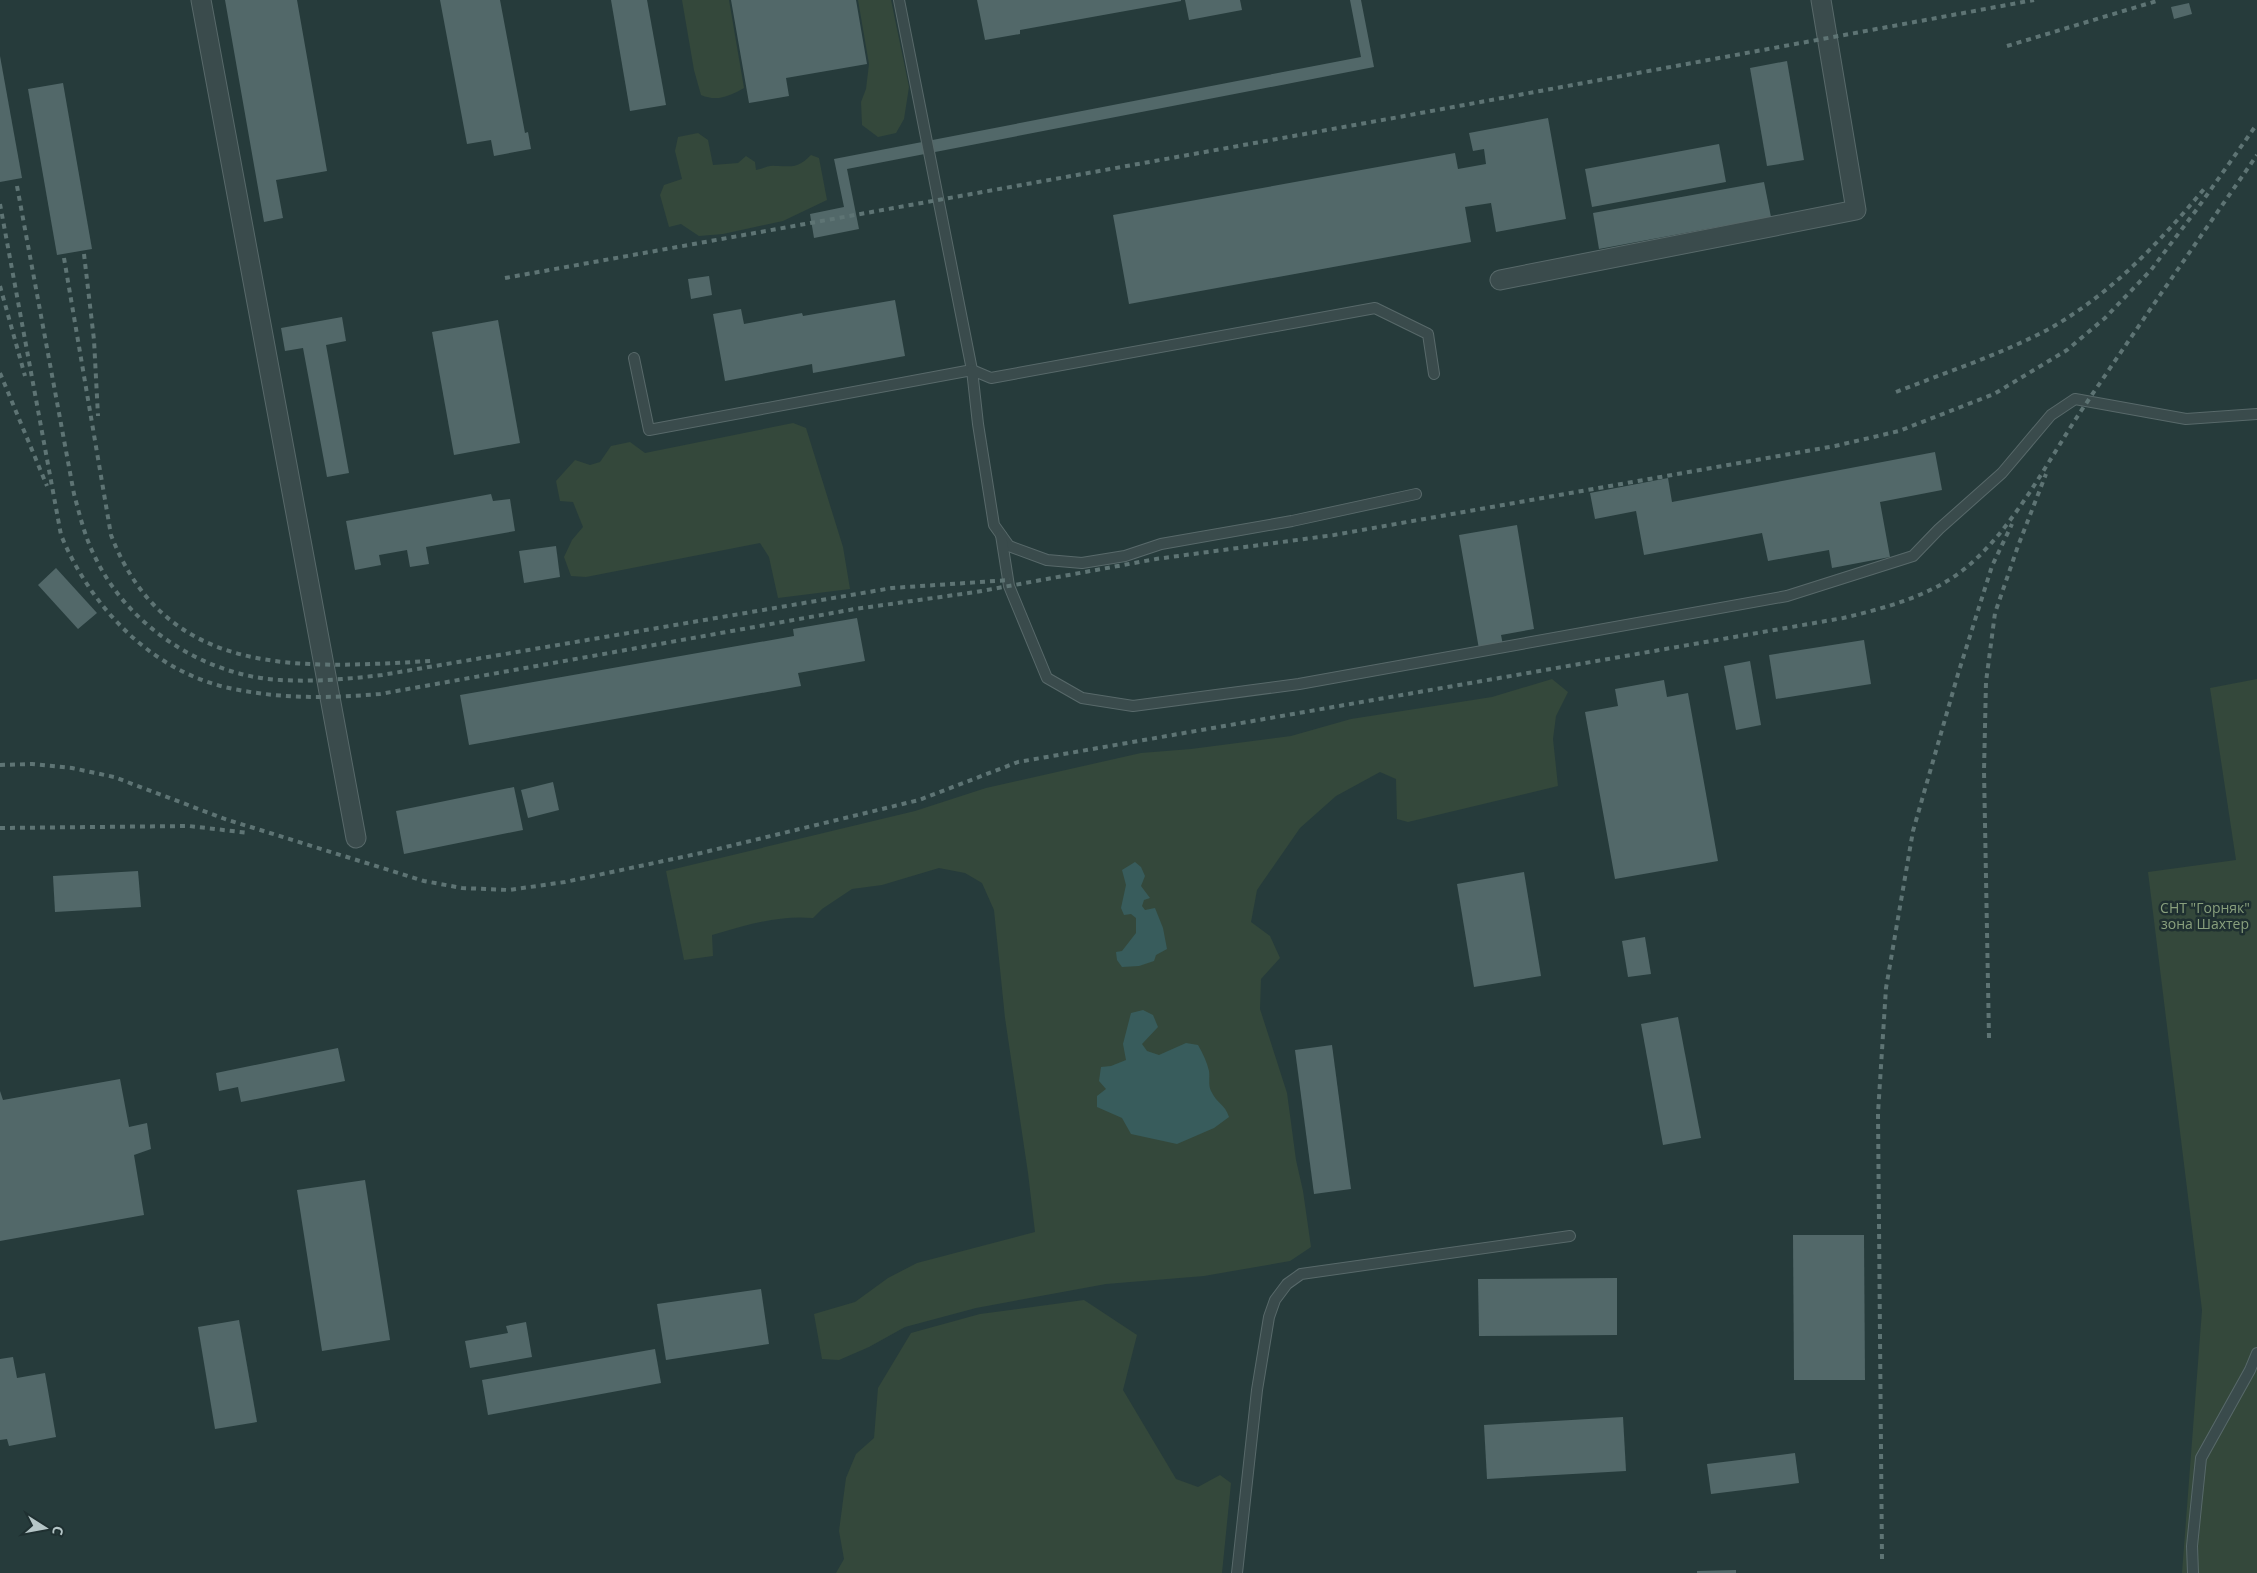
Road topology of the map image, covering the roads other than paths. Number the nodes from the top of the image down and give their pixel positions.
1 (201, 0) edge
2 (899, 0) edge
3 (1821, 0) edge
4 (1500, 280) dead end
5 (634, 358) dead end
6 (972, 370) junction
7 (1434, 374) dead end
8 (2257, 414) edge
9 (1416, 494) dead end
10 (1001, 535) junction
11 (356, 838) dead end
12 (1570, 1236) dead end
13 (2257, 1353) edge
14 (1237, 1573) edge
15 (2193, 1573) edge

1 - 11 street
2 - 6 lane
3 - 4 street
5 - 6 lane
6 - 7 lane
6 - 10 lane
8 - 10 lane
9 - 10 lane
12 - 14 lane
13 - 15 lane

